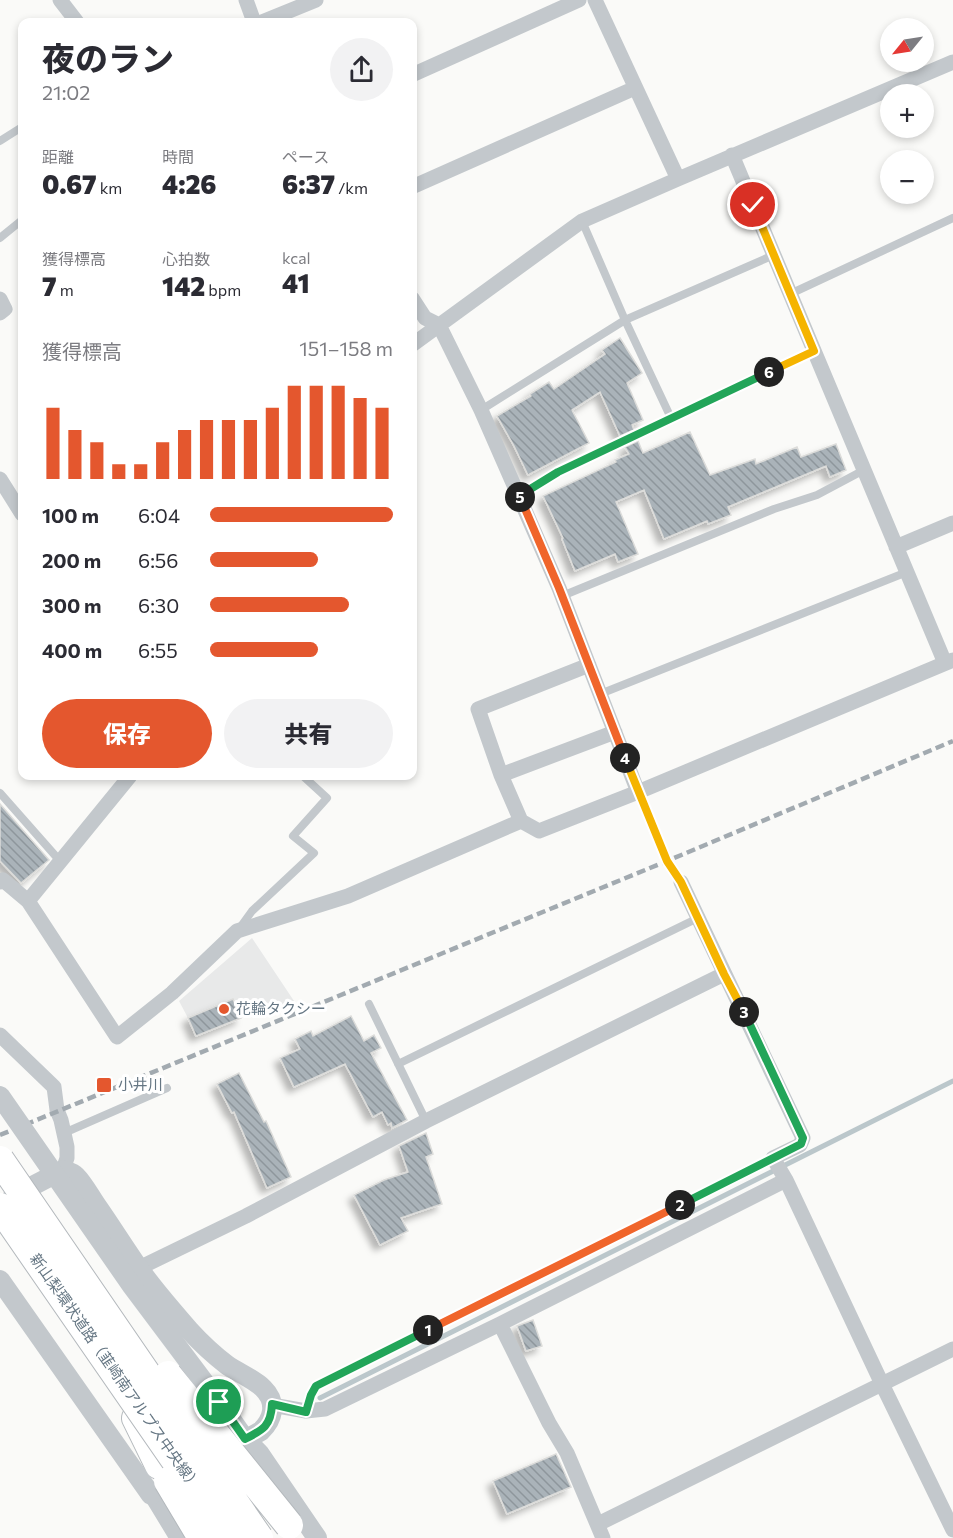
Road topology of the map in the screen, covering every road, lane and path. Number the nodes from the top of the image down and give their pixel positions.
1 (60, 0) edge
2 (246, 0) edge
3 (316, 0) edge
4 (579, 0) edge
5 (595, 0) edge
6 (74, 18) edge
7 (253, 18) edge
8 (272, 18) edge
9 (953, 62) edge
10 (417, 73) edge
11 (636, 88) junction
12 (18, 130) edge
13 (0, 141) edge
14 (732, 155) junction
15 (678, 179) junction
16 (417, 185) edge
17 (953, 218) edge
18 (582, 221) junction
19 (18, 223) edge
20 (0, 238) edge
21 (774, 255) junction
22 (790, 294) junction
23 (0, 299) edge
24 (417, 306) edge
25 (0, 313) edge
26 (625, 320) junction
27 (439, 325) junction
28 (417, 341) edge
29 (814, 351) junction
30 (481, 410) junction
31 (671, 418) junction
32 (864, 470) junction
33 (0, 479) edge
34 (519, 496) junction
35 (18, 508) edge
36 (953, 523) edge
37 (896, 547) junction
38 (907, 572) junction
39 (562, 596) junction
40 (949, 662) edge
41 (589, 665) junction
42 (600, 694) junction
43 (615, 732) junction
44 (501, 775) junction
45 (127, 780) edge
46 (307, 780) edge
47 (638, 792) junction
48 (0, 793) edge
49 (521, 821) junction
50 (60, 861) junction
51 (0, 882) edge
52 (681, 882) joint
53 (28, 901) junction
54 (698, 918) junction
55 (237, 931) junction
56 (724, 974) junction
57 (369, 1004) dead end
58 (0, 1035) edge
59 (398, 1065) junction
60 (167, 1088) dead end
61 (0, 1096) edge
62 (426, 1120) junction
63 (64, 1133) junction
64 (0, 1150) edge
65 (773, 1158) junction
66 (0, 1160) edge
67 (63, 1170) junction
68 (786, 1180) junction
69 (0, 1205) edge
70 (0, 1213) edge
71 (42, 1245) junction
72 (139, 1268) junction
73 (0, 1280) edge
74 (500, 1324) junction
75 (113, 1325) junction
76 (953, 1349) edge
77 (116, 1375) junction
78 (882, 1384) junction
79 (272, 1404) junction
80 (306, 1412) junction
81 (245, 1439) junction
82 (151, 1494) junction
83 (953, 1530) edge
84 (600, 1531) edge
85 (177, 1538) edge
86 (202, 1538) edge
87 (229, 1538) edge
88 (260, 1538) edge
89 (298, 1538) edge
90 (317, 1538) edge

1 - 6 street
2 - 7 street
3 - 8 street
4 - 10 street
5 - 11 street
9 - 14 street
11 - 15 street
11 - 16 street
12 - 13 lane
14 - 15 street
14 - 21 street
15 - 18 street
17 - 22 lane
18 - 26 lane
18 - 27 street
19 - 20 lane
21 - 22 street
21 - 26 lane
22 - 29 street
23 - 25 street
24 - 27 street
26 - 30 lane
26 - 31 lane
27 - 28 street
27 - 30 street
29 - 31 lane
29 - 32 street
30 - 34 street
31 - 34 lane
32 - 37 street
32 - 39 lane
33 - 35 street
34 - 39 street
36 - 37 street
37 - 38 street
38 - 40 street
38 - 42 lane
39 - 41 street
40 - 47 street
41 - 42 street
41 - 44 street
42 - 43 street
43 - 44 street
43 - 47 street
44 - 49 street
45 - 50 street
46 - 55 lane
47 - 49 street
47 - 52 lane
48 - 50 lane
49 - 55 street
50 - 53 street
51 - 53 street
52 - 54 street
53 - 55 street
54 - 56 street
54 - 59 lane
56 - 62 street
56 - 65 street
57 - 59 lane
58 - 63 street
59 - 62 lane
60 - 63 lane
61 - 81 street, bridge
62 - 72 street
63 - 67 street
64 - 71 highway, bridge
65 - 68 street
65 - 80 lane
66 - 71 highway, 新山梨環状道路（韮崎南アルプス中央線）, bridge
67 - 69 street
67 - 72 street
68 - 74 street
68 - 78 street
69 - 71 highway, 新山梨環状道路（韮崎南アルプス中央線）, bridge
70 - 71 highway, bridge
71 - 75 highway, 新山梨環状道路（韮崎南アルプス中央線）, bridge
71 - 77 highway, 新山梨環状道路（韮崎南アルプス中央線）, bridge
72 - 79 street
73 - 82 street
74 - 80 street
74 - 84 street
75 - 88 highway, 新山梨環状道路（韮崎南アルプス中央線）, bridge
75 - 89 highway, bridge
76 - 78 street
77 - 86 highway, bridge
77 - 87 highway, 新山梨環状道路（韮崎南アルプス中央線）, bridge
78 - 83 street
78 - 84 street
79 - 80 street
79 - 81 street
81 - 82 street
81 - 90 street
82 - 85 street

